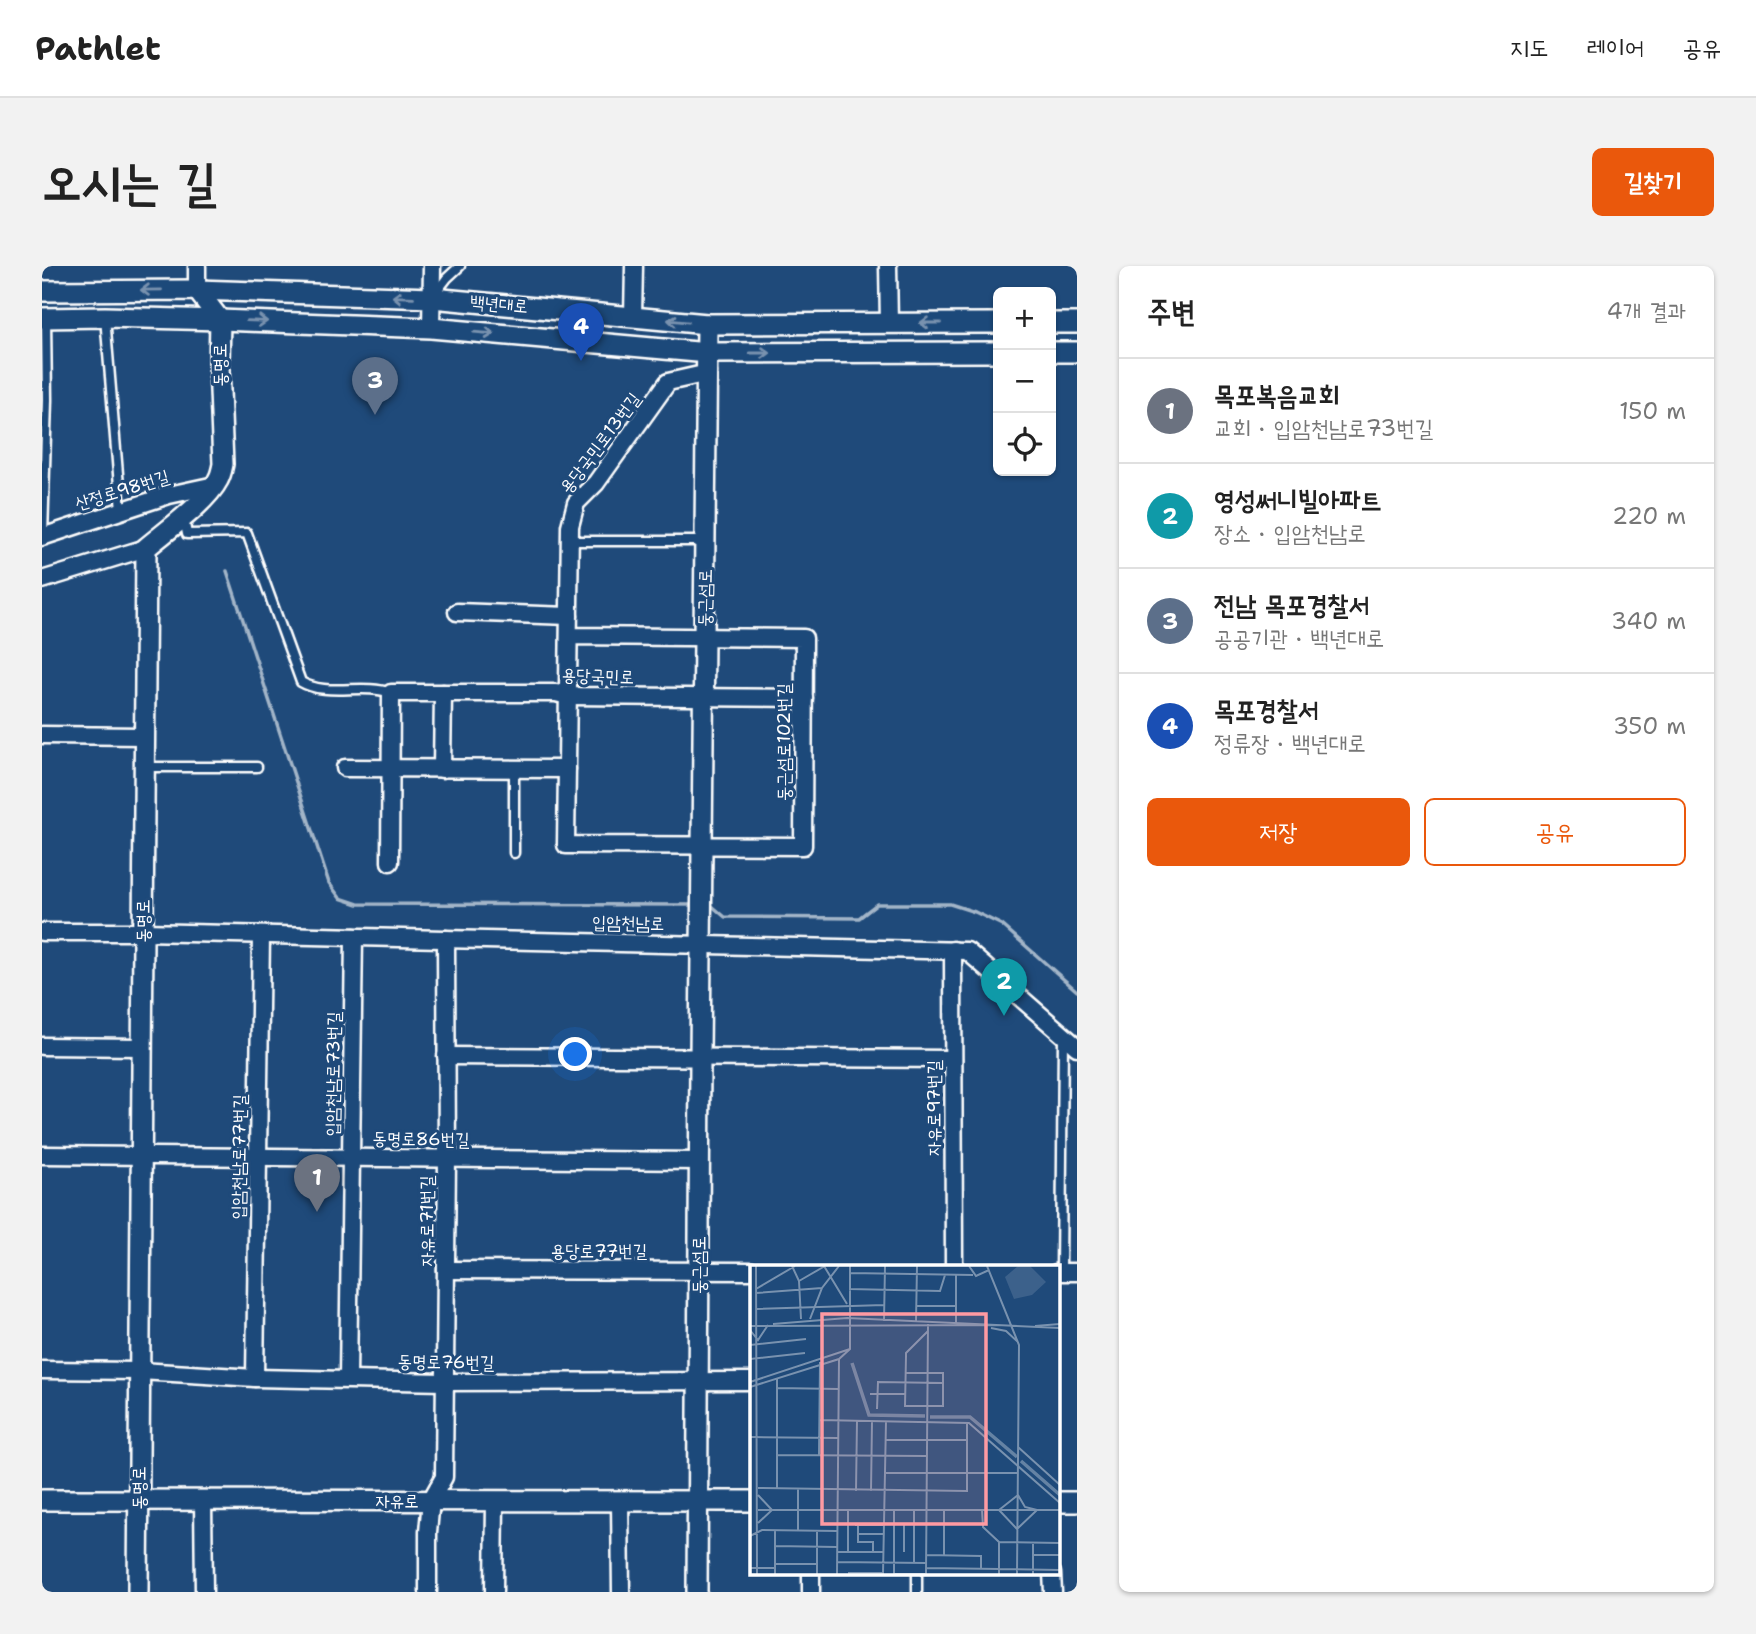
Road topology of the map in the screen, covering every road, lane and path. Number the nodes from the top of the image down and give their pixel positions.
1 (197, 266) edge
2 (432, 266) edge
3 (460, 266) edge
4 (634, 266) edge
5 (888, 266) edge
6 (197, 290) junction
7 (42, 291) edge
8 (432, 298) junction
9 (633, 316) junction
10 (105, 317) junction
11 (44, 318) edge
12 (220, 320) junction
13 (889, 323) junction
14 (993, 323) edge
15 (1056, 323) edge
16 (1077, 323) edge
17 (707, 324) junction
18 (431, 328) junction
19 (993, 352) edge
20 (1056, 352) edge
21 (1077, 352) edge
22 (708, 363) junction
23 (215, 485) junction
24 (121, 510) junction
25 (183, 517) junction
26 (43, 536) edge
27 (570, 541) junction
28 (706, 541) junction
29 (146, 548) junction
30 (42, 580) edge
31 (457, 612) dead end
32 (569, 616) junction
33 (569, 636) junction
34 (705, 638) junction
35 (391, 693) junction
36 (443, 693) junction
37 (568, 696) junction
38 (704, 697) junction
39 (804, 698) junction
40 (42, 735) edge
41 (145, 736) junction
42 (144, 766) junction
43 (257, 767) dead end
44 (345, 768) dead end
45 (391, 769) junction
46 (443, 769) junction
47 (514, 769) junction
48 (567, 769) junction
49 (703, 845) junction
50 (514, 853) dead end
51 (390, 862) dead end
52 (42, 932) edge
53 (143, 932) junction
54 (261, 935) junction
55 (354, 937) junction
56 (446, 939) junction
57 (702, 941) junction
58 (953, 950) junction
59 (1063, 1034) junction
60 (42, 1046) edge
61 (142, 1047) junction
62 (1077, 1047) edge
63 (446, 1056) junction
64 (700, 1057) junction
65 (953, 1059) junction
66 (42, 1155) edge
67 (141, 1156) junction
68 (258, 1157) junction
69 (351, 1158) junction
70 (447, 1158) junction
71 (700, 1161) junction
72 (954, 1265) edge
73 (446, 1270) junction
74 (699, 1271) junction
75 (750, 1271) edge
76 (1065, 1272) edge
77 (42, 1370) edge
78 (140, 1371) junction
79 (255, 1378) junction
80 (348, 1379) junction
81 (698, 1381) junction
82 (750, 1381) edge
83 (444, 1382) junction
84 (42, 1500) edge
85 (431, 1500) junction
86 (139, 1501) junction
87 (203, 1501) junction
88 (495, 1501) junction
89 (620, 1501) junction
90 (698, 1501) junction
91 (750, 1501) edge
92 (811, 1574) edge
93 (918, 1574) edge
94 (1052, 1574) edge
95 (138, 1592) edge
96 (204, 1592) edge
97 (428, 1592) edge
98 (494, 1592) edge
99 (621, 1592) edge
100 (697, 1592) edge
101 (811, 1592) edge
102 (917, 1592) edge
103 (1053, 1592) edge

1 - 6 street
2 - 8 street
3 - 8 lane
4 - 9 street
5 - 13 street
6 -> 7 street, 백년대로
8 -> 6 street, 백년대로
6 - 12 street, 동명로
8 - 9 street, 백년대로
8 - 18 street
17 -> 9 street, 백년대로
10 - 11 street, 백년대로
10 - 12 street, 백년대로
10 - 24 lane
11 - 26 lane
12 -> 18 street, 백년대로
12 - 23 street, 동명로
14 -> 13 street, 백년대로
13 - 17 street, 백년대로
15 - 16 street
17 - 22 street, 둥근섬로
18 -> 22 street, 백년대로
22 -> 19 street, 백년대로
20 - 21 street
22 - 27 street, 용당국민로13번길
22 - 28 street, 둥근섬로
23 - 24 street, 산정로98번길
23 - 25 street
24 - 26 street, 산정로98번길
25 - 29 street
25 - 35 lane
27 - 28 lane
27 - 32 street, 용당국민로13번길
28 - 34 street, 둥근섬로
29 - 30 street
29 - 41 street, 동명로
31 - 32 street
32 - 33 street, 용당국민로13번길
33 - 34 street
33 - 37 street, 용당국민로13번길
34 - 38 street, 둥근섬로
34 - 39 street, 둥근섬로102번길
35 - 36 street, 용당국민로
35 - 45 street
36 - 37 street, 용당국민로
36 - 46 street
37 - 38 street, 용당국민로
37 - 48 street, 용당국민로13번길
38 - 39 street, 용당국민로
38 - 49 street, 둥근섬로
39 - 49 street, 둥근섬로102번길
40 - 41 street
41 - 42 street, 동명로
42 - 43 lane
42 - 53 street, 동명로
44 - 45 street
45 - 46 street
45 - 51 street
46 - 47 street
47 - 48 street
47 - 50 lane
48 - 49 street, 용당국민로13번길
49 - 57 street, 둥근섬로
52 - 53 street, 입암천남로
53 - 54 street, 입암천남로
53 - 61 street, 동명로
54 - 55 street, 입암천남로
54 - 68 street, 입암천남로77번길
55 - 56 street, 입암천남로
55 - 69 street, 입암천남로73번길
56 - 57 street, 입암천남로
56 - 63 street, 자유로71번길
57 - 58 street, 입암천남로
57 - 64 street, 둥근섬로
58 - 59 street, 입암천남로
58 - 65 street, 자유로97번길
59 - 62 street, 입암천남로
59 - 76 lane
60 - 61 street
61 - 67 street, 동명로
63 - 64 street
63 - 70 street, 자유로71번길
64 - 65 street
64 - 71 street, 둥근섬로
65 - 72 street, 자유로97번길
66 - 67 street, 동명로86번길
67 - 68 street, 동명로86번길
67 - 78 street, 동명로
68 - 69 street, 동명로86번길
68 - 79 street, 입암천남로77번길
69 - 70 street, 동명로86번길
69 - 80 street, 입암천남로73번길
70 - 71 street, 동명로86번길
70 - 73 street, 자유로71번길
71 - 74 street, 둥근섬로
73 - 74 street, 용당로77번길
73 - 83 street, 자유로71번길
74 - 75 street, 용당로77번길
74 - 81 street, 둥근섬로
77 - 78 street, 동명로76번길
78 - 79 street, 동명로76번길
78 - 86 street, 동명로
79 - 80 street, 동명로76번길
80 - 83 street, 동명로76번길
81 - 82 street, 동명로76번길
81 - 83 street, 동명로76번길
81 - 90 street, 둥근섬로
83 - 85 street, 자유로71번길
84 - 86 street, 자유로
85 - 87 street, 자유로
85 - 88 street, 자유로
85 - 97 street, 자유로71번길
86 - 87 street, 자유로
86 - 95 street, 동명로
87 - 96 street
88 - 89 street, 자유로
88 - 98 street
89 - 90 street, 자유로
89 - 99 street
90 - 91 street, 자유로
90 - 100 street, 둥근섬로
92 - 101 street
93 - 102 lane
94 - 103 street

